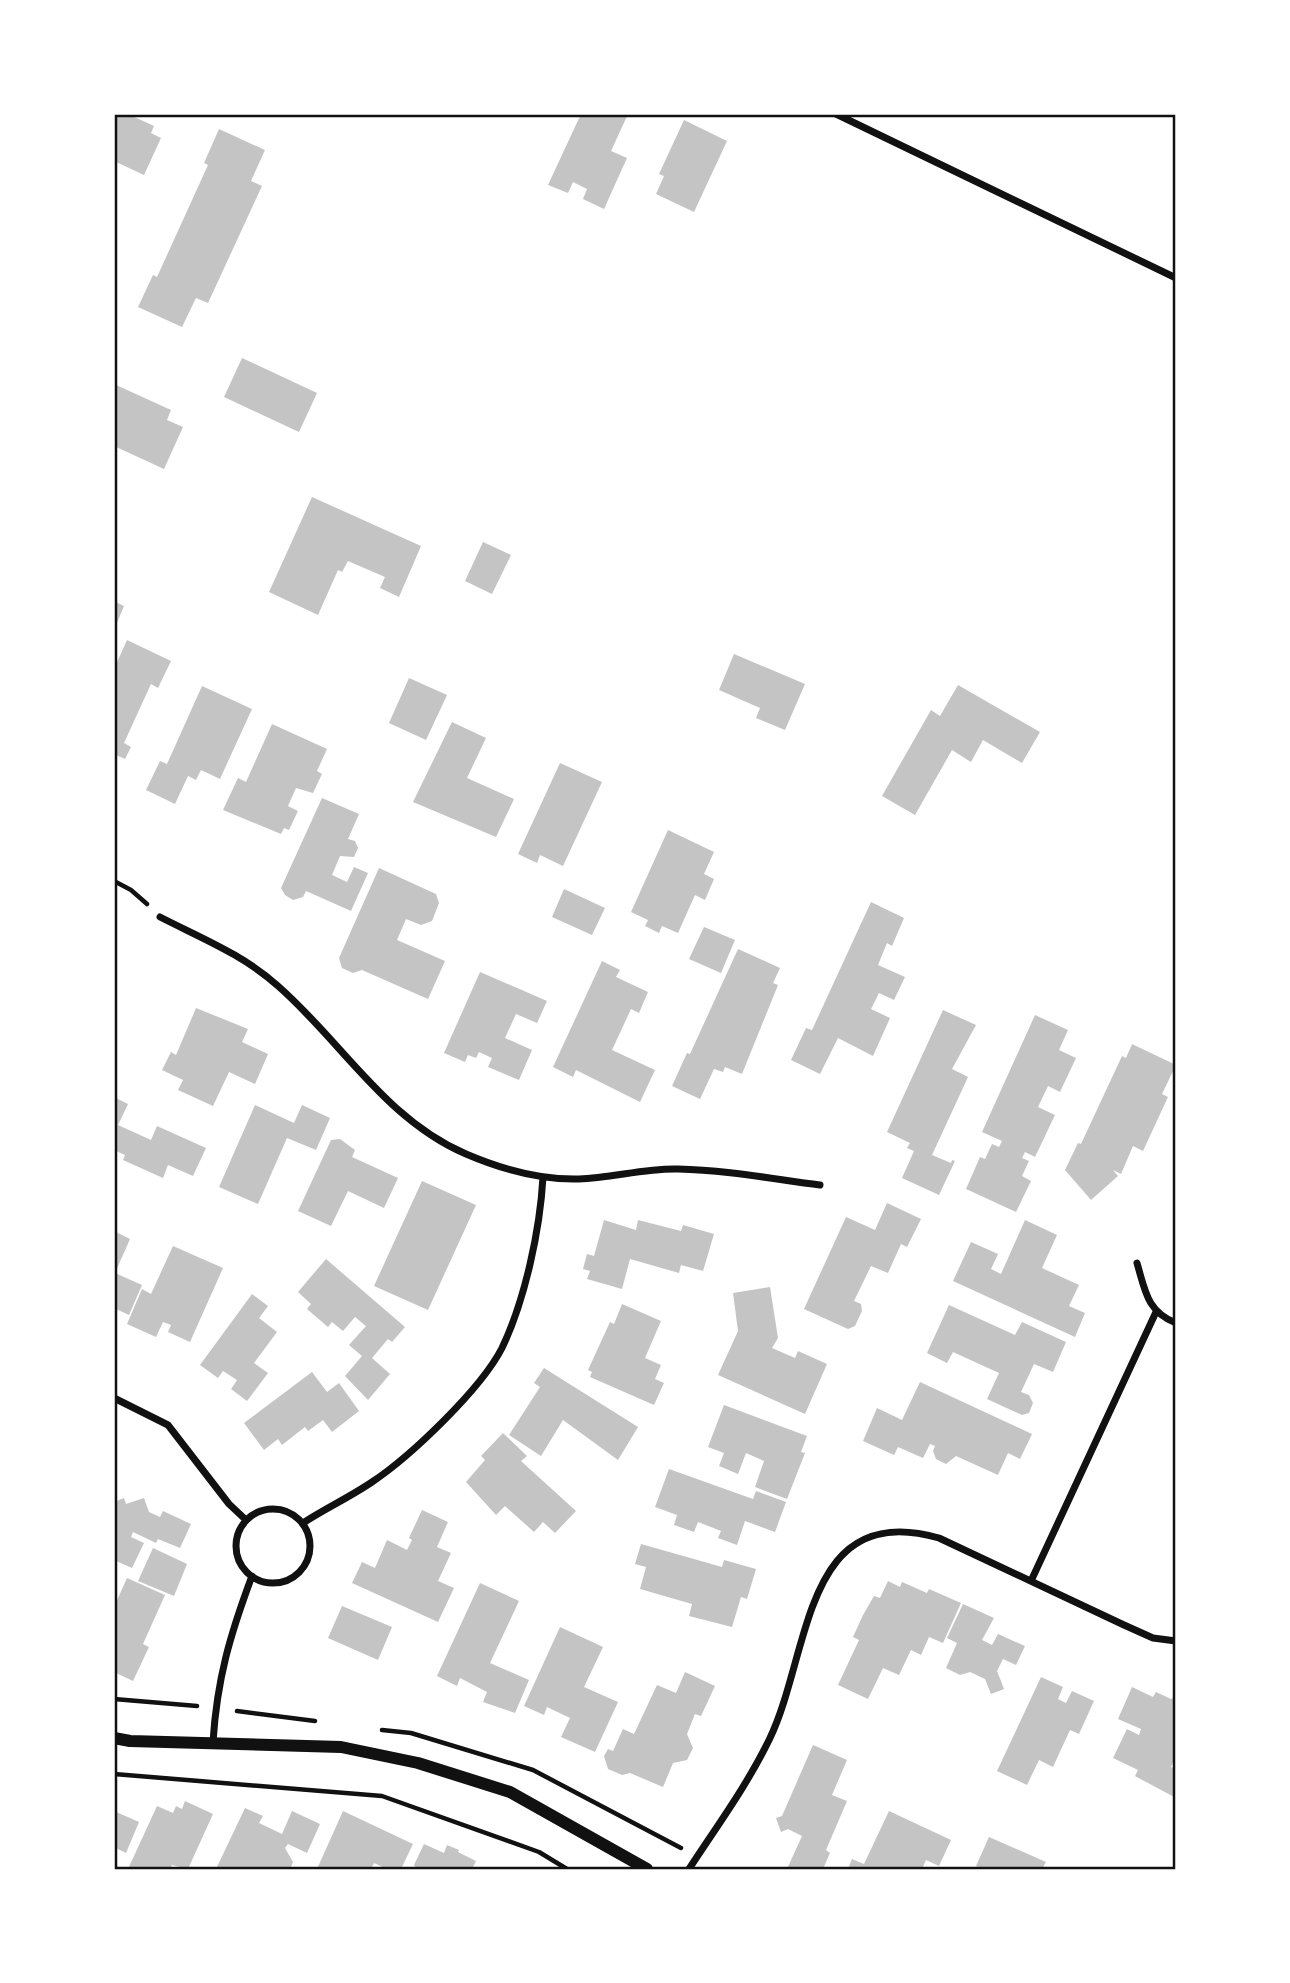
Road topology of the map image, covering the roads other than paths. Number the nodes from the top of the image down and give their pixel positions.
1 (836, 114) edge
2 (1176, 278) edge
3 (160, 917) road end
4 (543, 1177) junction
5 (820, 1185) dead end
6 (1137, 1262) dead end
7 (1156, 1312) junction
8 (1176, 1323) edge
9 (114, 1398) edge
10 (246, 1520) junction
11 (303, 1523) junction
12 (252, 1576) junction
13 (1031, 1581) junction
14 (1176, 1641) edge
15 (114, 1738) edge
16 (213, 1742) junction
17 (647, 1869) edge
18 (689, 1869) edge

1 - 2 street
3 - 4 street
4 - 5 street
4 - 11 street
6 - 7 street
7 - 8 street
7 - 13 street
9 - 10 street
10 - 11 street
10 - 12 street
11 - 12 street
12 - 16 street
13 - 14 street
13 - 18 street
15 - 16 street
16 - 17 street

